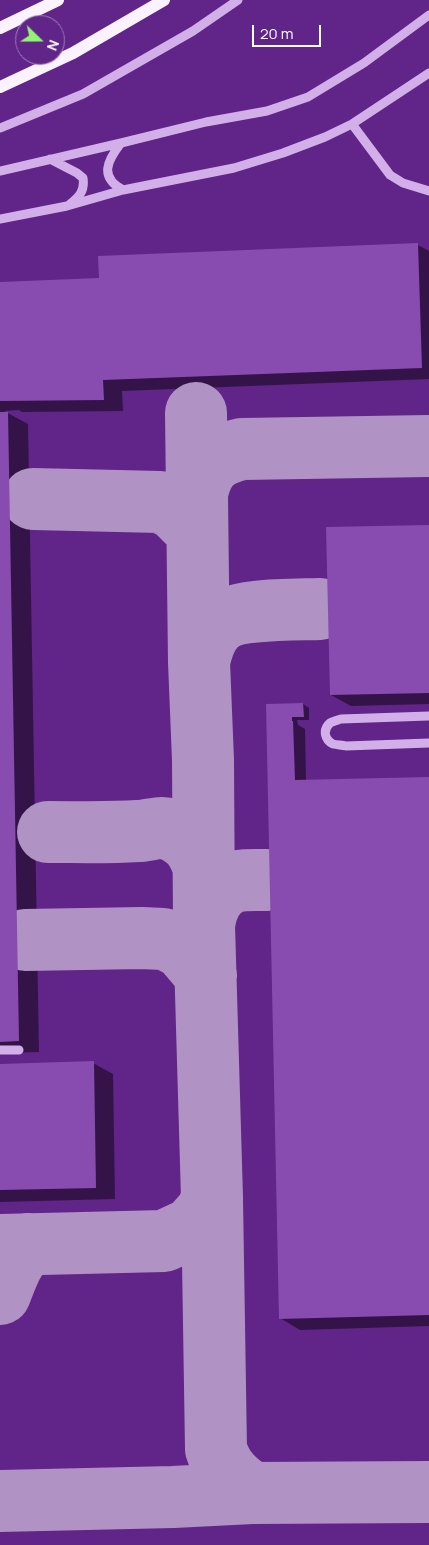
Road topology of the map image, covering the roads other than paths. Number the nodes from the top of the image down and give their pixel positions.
1 (58, 0) edge
2 (164, 0) edge
3 (238, 0) edge
4 (429, 15) edge
5 (0, 28) edge
6 (429, 74) edge
7 (0, 87) edge
8 (352, 124) junction
9 (0, 128) edge
10 (121, 144) junction
11 (50, 159) junction
12 (0, 171) edge
13 (124, 190) junction
14 (429, 191) edge
15 (67, 206) junction
16 (0, 219) edge
17 (429, 716) edge
18 (429, 743) edge
19 (0, 1050) edge
20 (20, 1050) dead end

1 - 5 main road
2 - 7 main road
3 - 9 street
4 - 10 street
6 - 8 street
8 - 13 street
8 - 14 street
10 - 11 street
10 - 13 street
11 - 12 street
11 - 15 street
13 - 15 street
15 - 16 street
17 - 18 street
19 - 20 street

